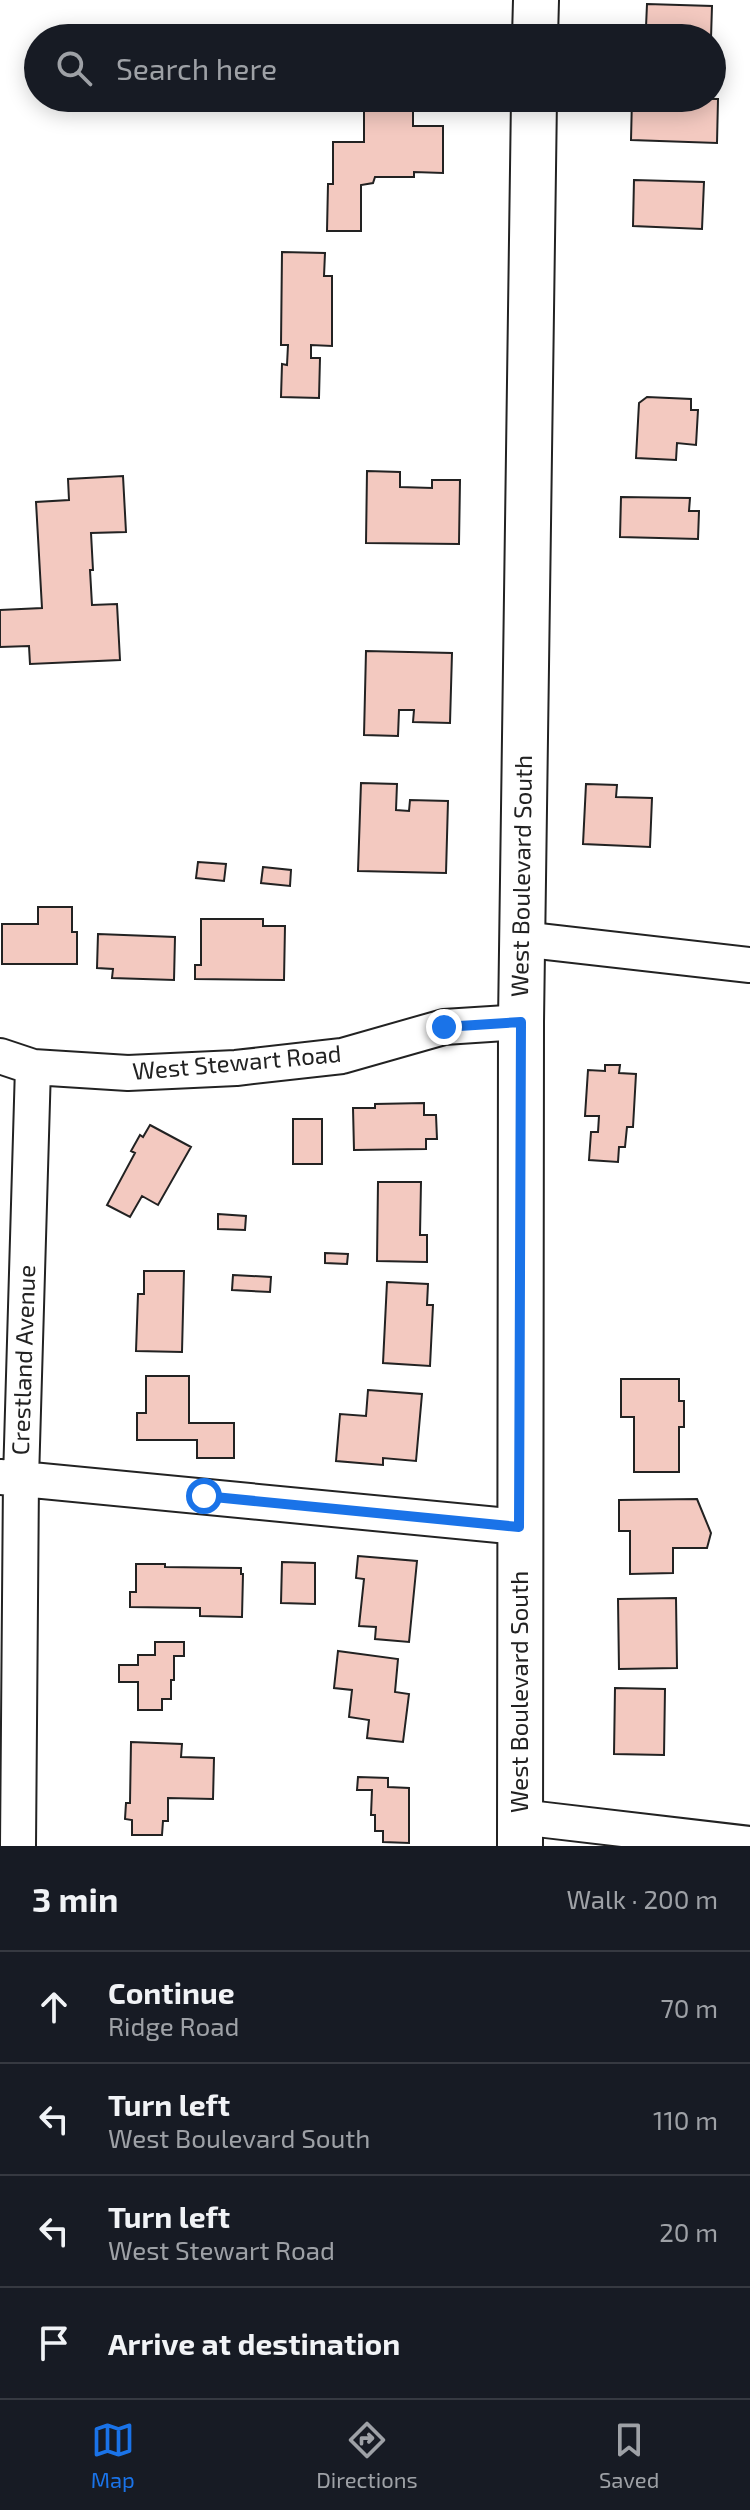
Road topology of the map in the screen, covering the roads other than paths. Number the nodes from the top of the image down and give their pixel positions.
1 (536, 0) edge
2 (535, 24) edge
3 (534, 112) edge
4 (521, 939) junction
5 (750, 965) edge
6 (521, 1022) junction
7 (0, 1056) edge
8 (33, 1067) junction
9 (10, 1478) edge
10 (519, 1527) junction
11 (520, 1831) edge
12 (750, 1844) edge
13 (18, 1846) edge

1 - 2 main road
3 - 4 main road, West Boulevard South
4 - 5 street
4 - 6 main road, West Boulevard South
6 - 8 street, West Stewart Road
6 - 10 main road, West Boulevard South
7 - 8 street, West Stewart Road
8 - 9 street, Crestland Avenue
9 - 10 street
9 - 13 street, Crestland Avenue
10 - 11 main road, West Boulevard South
11 - 12 street

